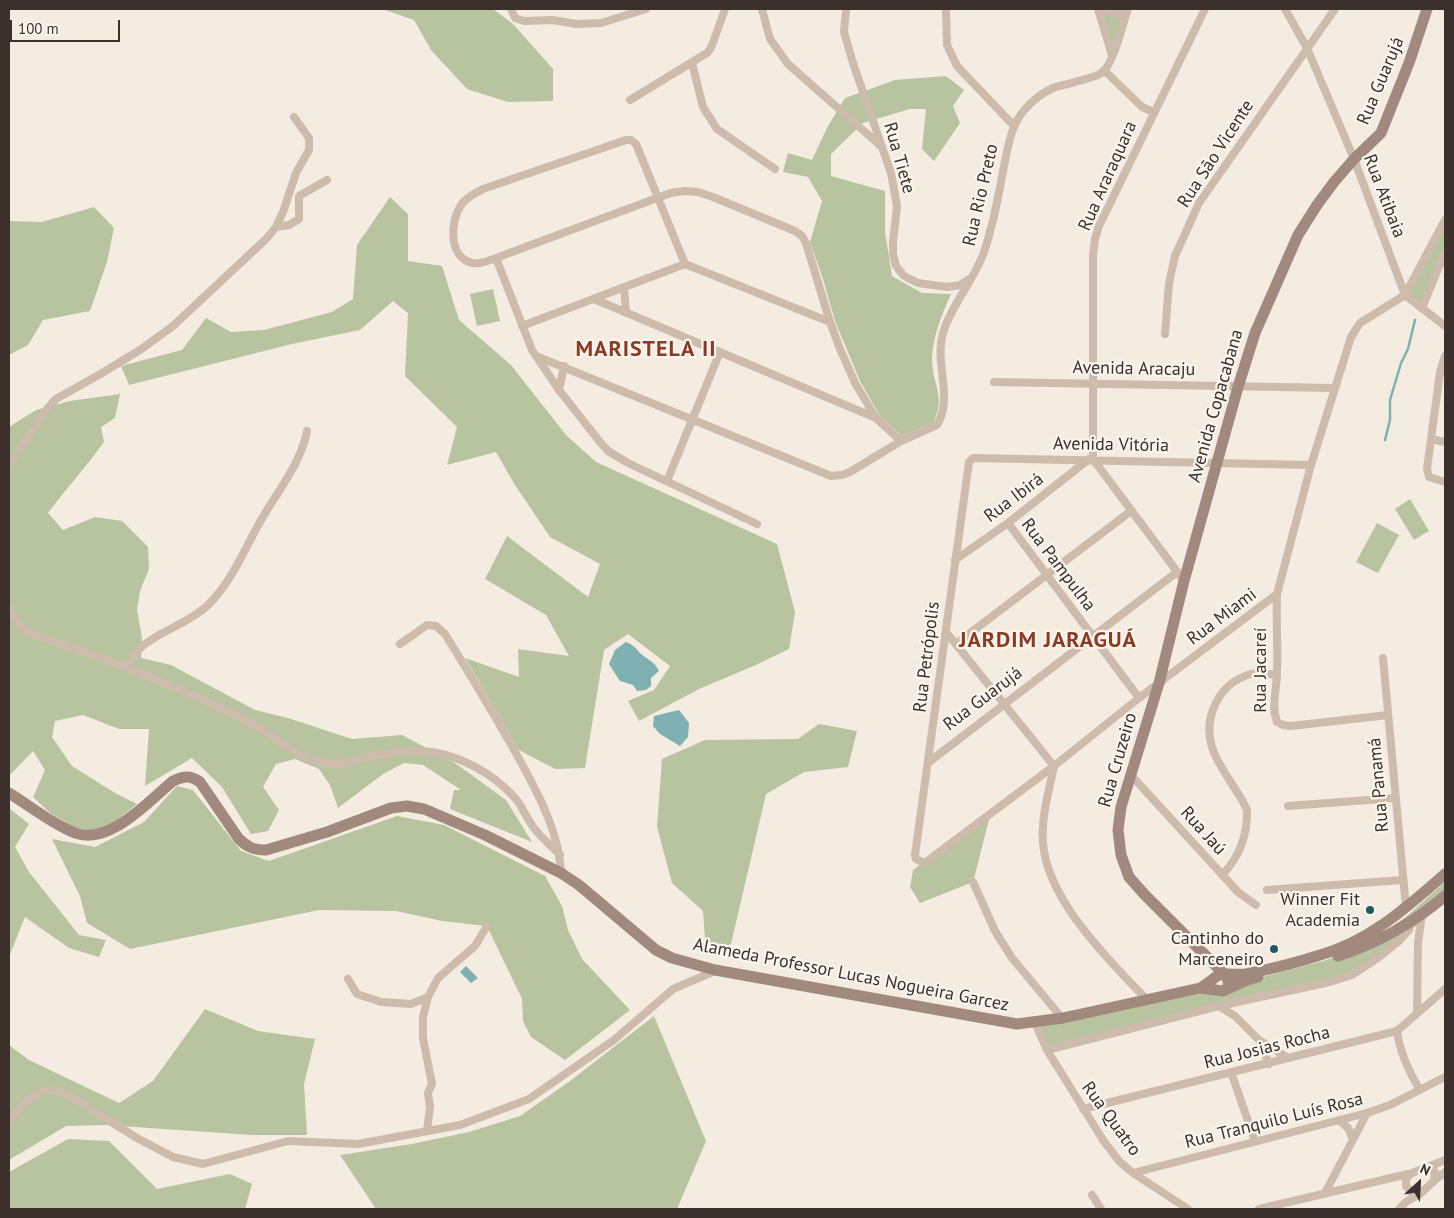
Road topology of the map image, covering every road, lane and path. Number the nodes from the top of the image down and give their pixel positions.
1 (646, 9) edge
2 (724, 9) edge
3 (762, 9) edge
4 (846, 9) edge
5 (946, 9) edge
6 (1098, 9) edge
7 (1103, 9) edge
8 (1205, 9) edge
9 (1285, 9) edge
10 (1335, 9) edge
11 (1427, 9) edge
12 (511, 10) edge
13 (1127, 10) edge
14 (1307, 48) junction
15 (1112, 55) junction
16 (692, 62) junction
17 (1104, 70) junction
18 (630, 100) dead end
19 (1153, 112) junction
20 (294, 117) dead end
21 (1014, 126) junction
22 (882, 147) junction
23 (1354, 159) junction
24 (775, 169) dead end
25 (327, 180) dead end
26 (657, 198) junction
27 (1445, 220) edge
28 (276, 226) junction
29 (1445, 252) edge
30 (496, 258) junction
31 (685, 264) junction
32 (970, 278) junction
33 (624, 287) junction
34 (1405, 295) junction
35 (594, 298) junction
36 (1422, 308) junction
37 (626, 313) junction
38 (830, 322) junction
39 (522, 326) junction
40 (1445, 326) edge
41 (1165, 334) dead end
42 (720, 352) junction
43 (536, 356) junction
44 (1445, 356) edge
45 (564, 366) junction
46 (994, 382) dead end
47 (1093, 384) junction
48 (1238, 386) junction
49 (1334, 388) junction
50 (558, 390) junction
51 (876, 418) junction
52 (694, 419) junction
53 (307, 431) dead end
54 (1431, 439) junction
55 (901, 441) junction
56 (1445, 442) edge
57 (971, 459) joint
58 (1091, 459) junction
59 (1217, 462) junction
60 (9, 465) edge
61 (1311, 465) junction
62 (667, 481) junction
63 (1445, 482) edge
64 (1131, 511) junction
65 (1008, 523) junction
66 (757, 524) dead end
67 (955, 560) junction
68 (1047, 575) junction
69 (1181, 577) junction
70 (1277, 594) junction
71 (9, 608) edge
72 (946, 632) junction
73 (1093, 637) junction
74 (956, 643) junction
75 (400, 644) dead end
76 (1383, 658) dead end
77 (127, 667) junction
78 (1278, 675) junction
79 (1159, 684) junction
80 (1139, 698) junction
81 (1004, 704) junction
82 (1388, 715) junction
83 (929, 762) junction
84 (1054, 766) junction
85 (1130, 774) junction
86 (9, 793) edge
87 (1395, 798) junction
88 (1288, 806) dead end
89 (560, 855) junction
90 (916, 859) joint
91 (561, 873) junction
92 (1445, 874) edge
93 (1222, 875) junction
94 (1402, 880) junction
95 (973, 882) dead end
96 (1428, 889) junction
97 (1267, 890) dead end
98 (1445, 896) edge
99 (1256, 905) dead end
100 (1406, 908) junction
101 (1422, 914) junction
102 (1411, 921) junction
103 (486, 926) dead end
104 (1406, 934) junction
105 (1383, 937) junction
106 (1418, 943) junction
107 (1378, 958) junction
108 (1212, 962) junction
109 (715, 970) junction
110 (1225, 975) junction
111 (348, 979) dead end
112 (1219, 986) junction
113 (1445, 989) edge
114 (428, 997) junction
115 (1146, 1000) junction
116 (1238, 1002) junction
117 (1219, 1006) junction
118 (1417, 1012) junction
119 (1235, 1016) junction
120 (1062, 1018) junction
121 (1035, 1023) junction
122 (1396, 1031) junction
123 (1259, 1040) junction
124 (1046, 1050) junction
125 (1288, 1058) junction
126 (1269, 1064) junction
127 (1231, 1072) junction
128 (1445, 1078) edge
129 (1420, 1090) junction
130 (1083, 1109) junction
131 (1367, 1113) junction
132 (1339, 1120) junction
133 (9, 1122) edge
134 (427, 1131) junction
135 (1354, 1139) junction
136 (1254, 1141) junction
137 (1445, 1160) edge
138 (1428, 1167) junction
139 (1445, 1172) edge
140 (1133, 1173) junction
141 (1408, 1174) junction
142 (1385, 1180) junction
143 (1434, 1181) junction
144 (1407, 1187) junction
145 (1325, 1193) junction
146 (1420, 1194) junction
147 (1092, 1195) dead end
148 (1406, 1202) junction
149 (1101, 1209) edge
150 (1188, 1209) edge
151 (1259, 1209) edge
152 (1399, 1209) edge

1 - 12 street
2 - 16 street
3 - 22 street
4 - 22 street, Rua Tiete
5 - 21 street
6 - 15 street
7 - 13 street
8 - 19 street, Rua Araraquara
9 - 14 street, Rua Atibaia
10 - 14 street, Rua São Vicente
11 - 23 main road, Rua Guarujá
13 - 15 street
14 - 23 street, Rua Atibaia
14 - 41 street, Rua São Vicente
15 - 17 street
16 - 18 street
16 - 24 street
17 - 19 street
17 - 21 street, Rua Rio Preto
19 - 47 street, Rua Araraquara
20 - 28 street
21 - 32 street, Rua Rio Preto
22 - 32 street, Rua Tiete
23 - 34 street, Rua Atibaia
23 - 48 main road, Avenida Copacabana
25 - 28 street
26 - 30 street
26 - 30 street
26 - 31 street
26 - 38 street
27 - 34 street
28 - 60 street
29 - 36 street
30 - 39 street
31 - 33 street
31 - 38 street
32 - 55 street, Rua Rio Preto
33 - 35 street
33 - 37 street
34 - 36 street
34 - 49 street, Rua Miami
35 - 37 street
35 - 39 street
36 - 40 street
37 - 42 street
38 - 51 street
39 - 43 street
42 - 51 street
42 - 52 street
43 - 45 street
43 - 50 street
44 - 54 street
45 - 50 street
45 - 52 street
46 - 47 street, Avenida Aracaju
47 - 48 street, Avenida Aracaju
47 - 58 street, Rua Araraquara
48 - 49 street, Avenida Aracaju
48 - 59 main road, Avenida Copacabana
49 - 61 street, Rua Miami
50 - 62 street
51 - 55 street
52 - 55 street
52 - 62 street
53 - 77 street
54 - 56 street
54 - 63 street
57 - 58 street, Avenida Vitória
57 - 67 street, Rua Petrópolis
58 - 59 street, Avenida Vitória
58 - 64 street
58 - 65 street, Rua Ibirá
59 - 61 street, Avenida Vitória
59 - 69 main road, Avenida Copacabana
61 - 70 street, Rua Miami
62 - 66 street
64 - 68 street
64 - 69 street
65 - 67 street, Rua Ibirá
65 - 68 street, Rua Pampulha
67 - 72 street, Rua Petrópolis
68 - 73 street, Rua Pampulha
68 - 74 street
69 - 73 street, Rua Guarujá
69 - 79 main road, Avenida Copacabana
70 - 78 street, Rua Jacareí
70 - 79 street, Rua Miami
71 - 77 street
72 - 74 street
72 - 83 street, Rua Petrópolis
73 - 80 street, Rua Pampulha
73 - 81 street, Rua Guarujá
74 - 81 street
75 - 89 street
76 - 82 street, Rua Panamá
77 - 89 street
78 - 82 street, Rua Jacareí
78 - 93 street
79 - 80 street, Rua Miami
79 - 85 main road, Rua Cruzeiro
80 - 84 street, Rua Miami
81 - 83 street, Rua Guarujá
81 - 84 street
82 - 87 street, Rua Panamá
83 - 90 street, Rua Petrópolis
84 - 90 street, Rua Miami
84 - 115 street
85 - 93 street, Rua Jaú
85 - 108 main road, Rua Cruzeiro
86 - 91 main road, Alameda Professor Lucas Nogueira Garcez
87 - 88 street
87 - 94 street, Rua Panamá
89 - 91 street
91 - 109 main road, Alameda Professor Lucas Nogueira Garcez
92 - 96 main road
93 - 99 street, Rua Jaú
94 - 97 street
94 - 100 street, Rua Panamá
95 - 120 street
96 - 100 main road
96 - 101 main road
98 - 101 main road, Alameda Professor Lucas Nogueira Garcez
100 - 110 main road
101 - 102 main road, Alameda Professor Lucas Nogueira Garcez
101 - 106 street
102 - 104 street
102 - 105 main road, Alameda Professor Lucas Nogueira Garcez
103 - 114 street
104 - 106 street
104 - 107 street
105 - 107 street
105 - 112 main road, Alameda Professor Lucas Nogueira Garcez
106 - 118 street
107 - 116 street
108 - 110 main road, Rua Cruzeiro
108 - 112 main road
109 - 121 main road, Alameda Professor Lucas Nogueira Garcez
109 - 134 street
110 - 112 main road
111 - 114 street
112 - 115 main road, Alameda Professor Lucas Nogueira Garcez
113 - 118 street, Rua Josias Rocha
114 - 134 street
115 - 120 main road, Alameda Professor Lucas Nogueira Garcez
116 - 117 street
116 - 119 street
117 - 119 street
117 - 124 street
118 - 122 street, Rua Josias Rocha
119 - 123 street
120 - 121 main road, Alameda Professor Lucas Nogueira Garcez
121 - 124 street, Rua Quatro
122 - 125 street, Rua Josias Rocha
122 - 129 street
123 - 125 street
123 - 126 street
124 - 130 street, Rua Quatro
125 - 126 street, Rua Josias Rocha
126 - 127 street, Rua Josias Rocha
127 - 130 street, Rua Josias Rocha
127 - 136 street
128 - 129 street, Rua Tranquilo Luís Rosa
129 - 131 street, Rua Tranquilo Luís Rosa
130 - 140 street, Rua Quatro
131 - 132 street, Rua Tranquilo Luís Rosa
131 - 135 street
132 - 135 street
132 - 136 street, Rua Tranquilo Luís Rosa
133 - 134 street
135 - 145 street
136 - 140 street, Rua Tranquilo Luís Rosa
137 - 138 street
138 - 141 street
138 - 143 street
139 - 143 street
140 - 150 street, Rua Quatro
141 - 142 street
141 - 144 street
142 - 144 street
142 - 145 street
143 - 146 street
144 - 146 street
144 - 148 street
145 - 151 street
146 - 148 street
147 - 149 street
148 - 152 street

